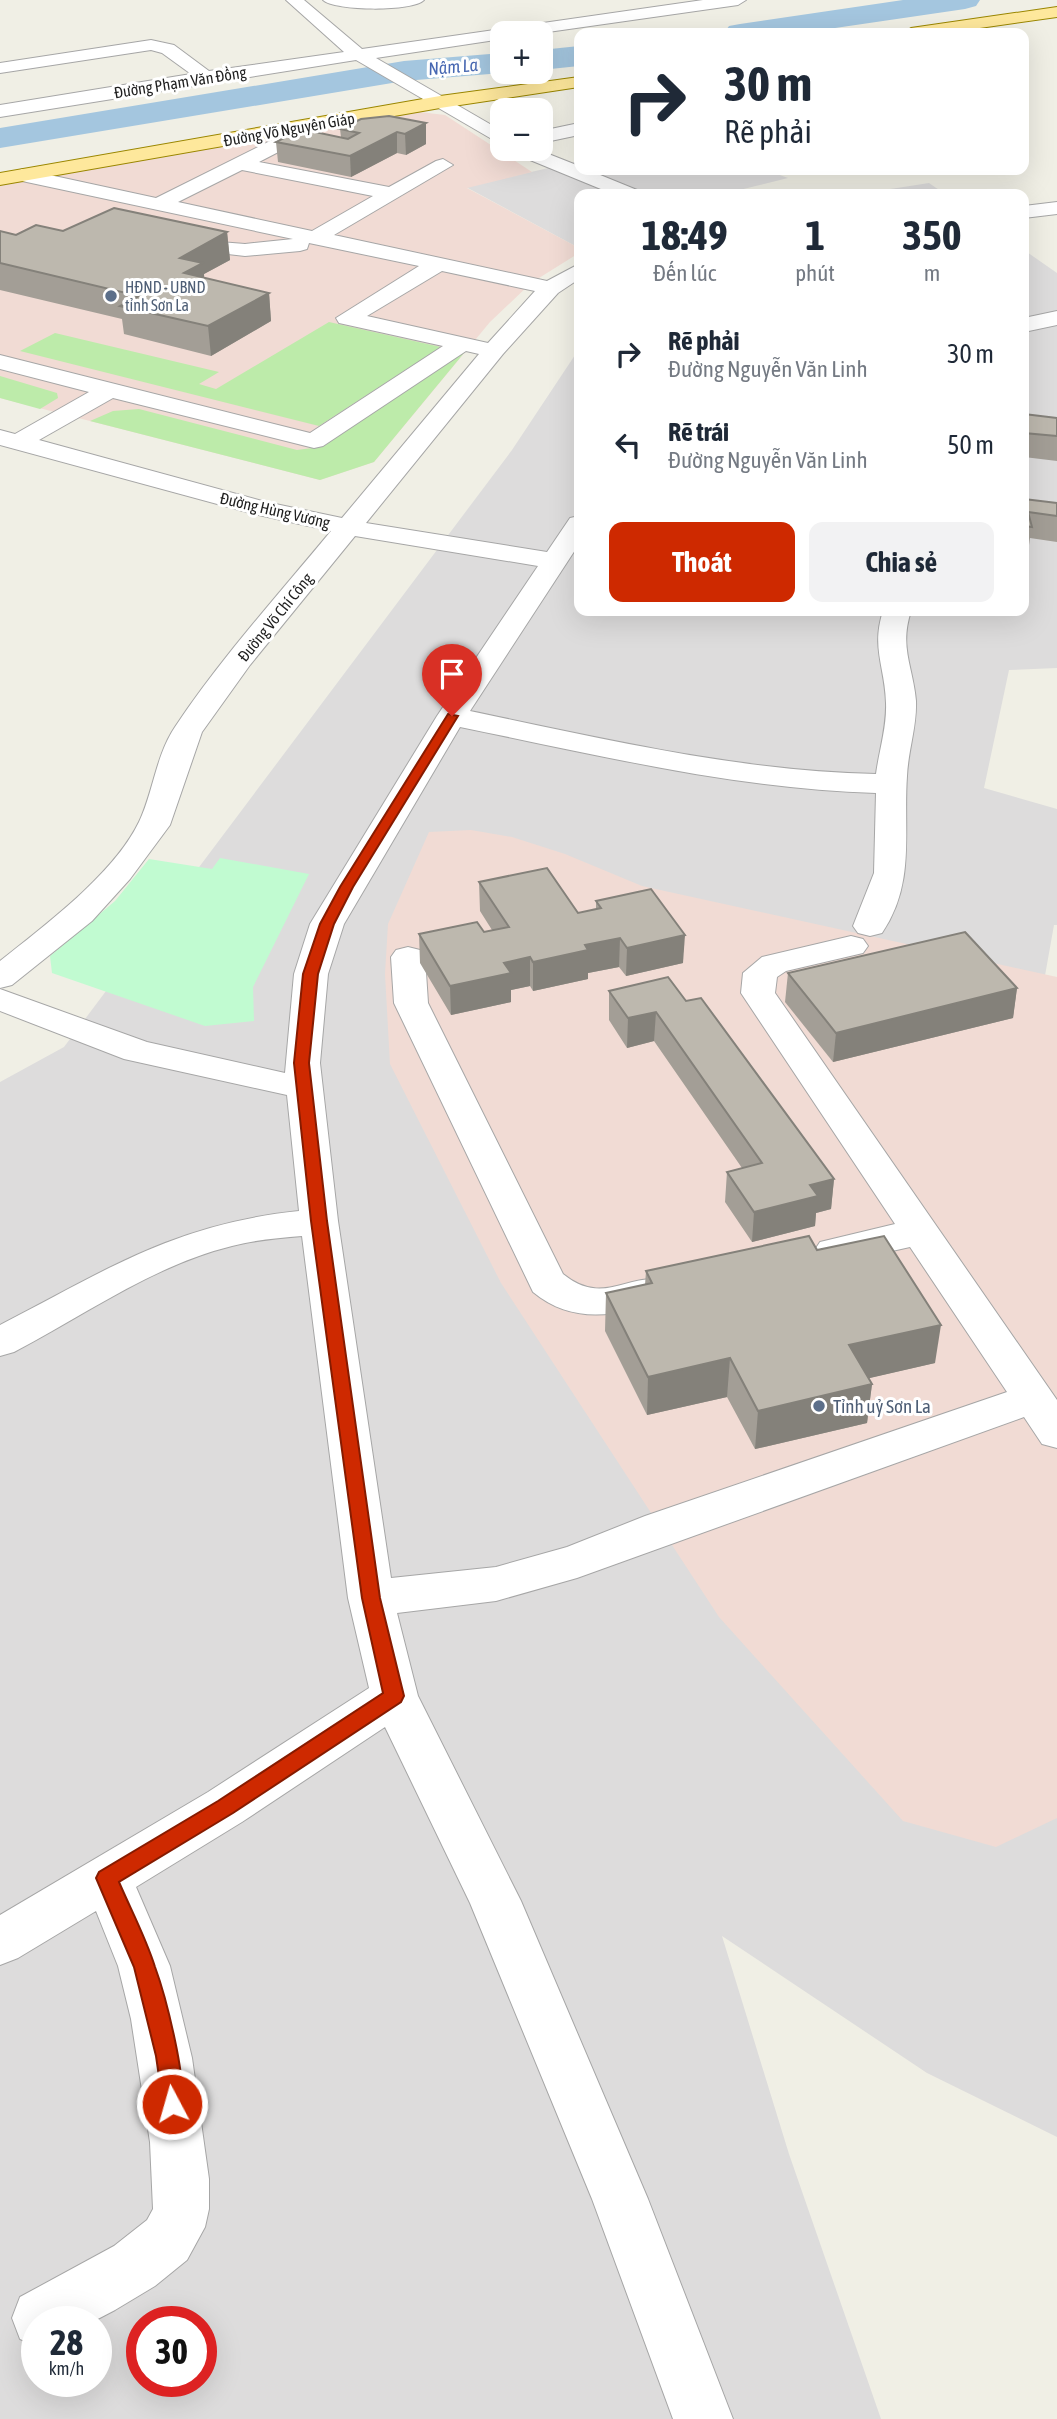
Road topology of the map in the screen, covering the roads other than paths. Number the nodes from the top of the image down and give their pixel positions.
1 (295, 0) edge
2 (331, 0) edge
3 (416, 0) edge
4 (738, 0) edge
5 (1057, 12) edge
6 (553, 27) edge
7 (946, 28) edge
8 (490, 36) edge
9 (363, 57) junction
10 (0, 68) edge
11 (206, 77) junction
12 (574, 83) edge
13 (440, 103) junction
14 (0, 111) edge
15 (574, 130) edge
16 (277, 131) junction
17 (490, 132) edge
18 (553, 134) edge
19 (549, 161) edge
20 (242, 164) junction
21 (443, 165) dead end
22 (574, 171) edge
23 (584, 175) edge
24 (32, 177) junction
25 (0, 179) edge
26 (618, 189) edge
27 (392, 194) junction
28 (0, 200) edge
29 (159, 204) junction
30 (1057, 208) edge
31 (1029, 211) edge
32 (160, 237) edge
33 (325, 239) junction
34 (439, 264) junction
35 (574, 273) edge
36 (550, 288) junction
37 (1057, 318) edge
38 (1029, 324) edge
39 (461, 344) junction
40 (495, 349) junction
41 (0, 362) edge
42 (109, 390) junction
43 (9, 440) edge
44 (348, 527) junction
45 (574, 532) edge
46 (555, 561) junction
47 (896, 616) edge
48 (452, 716) junction
49 (891, 784) junction
50 (408, 957) dead end
51 (0, 978) edge
52 (0, 999) edge
53 (304, 1088) junction
54 (319, 1221) junction
55 (919, 1232) junction
56 (801, 1258) edge
57 (683, 1284) edge
58 (0, 1342) edge
59 (1045, 1416) edge
60 (371, 1598) junction
61 (394, 1696) junction
62 (107, 1878) junction
63 (0, 1942) edge
64 (62, 2306) edge
65 (703, 2419) edge

1 - 9 street
2 - 3 street
4 - 6 street
5 - 7 main road
8 - 9 street, Đường Phạm Văn Đồng
9 - 11 street, Đường Phạm Văn Đồng
9 - 13 street
10 - 11 street
11 - 14 street, Đường Phạm Văn Đồng
12 - 13 main road, Đường Võ Nguyên Giáp
13 - 16 main road, Đường Võ Nguyên Giáp
13 - 17 street
15 - 18 street
16 - 20 street
16 - 24 main road, Đường Võ Nguyên Giáp
19 - 22 street
20 - 27 street
20 - 29 street
21 - 27 street
23 - 26 street
24 - 25 main road, Đường Võ Nguyên Giáp
24 - 28 street
24 - 29 street
27 - 33 street
29 - 33 street
30 - 31 street
32 - 33 street
33 - 34 street
34 - 36 street
34 - 39 street
35 - 36 street, Đường Võ Chí Công
36 - 40 street, Đường Võ Chí Công
37 - 38 street
39 - 40 street
39 - 42 street
40 - 44 street, Đường Võ Chí Công
41 - 42 street
42 - 43 street
43 - 44 street, Đường Hùng Vương
44 - 46 street, Đường Hùng Vương
44 - 51 street, Đường Võ Chí Công
45 - 46 street
46 - 48 street
47 - 49 street
48 - 49 street
48 - 53 street
49 - 55 street
50 - 57 street
52 - 53 street
53 - 54 street
54 - 58 street
54 - 60 street
55 - 56 street
55 - 59 street
59 - 60 street
60 - 61 street
61 - 62 street
61 - 65 street
62 - 63 street
62 - 64 street

